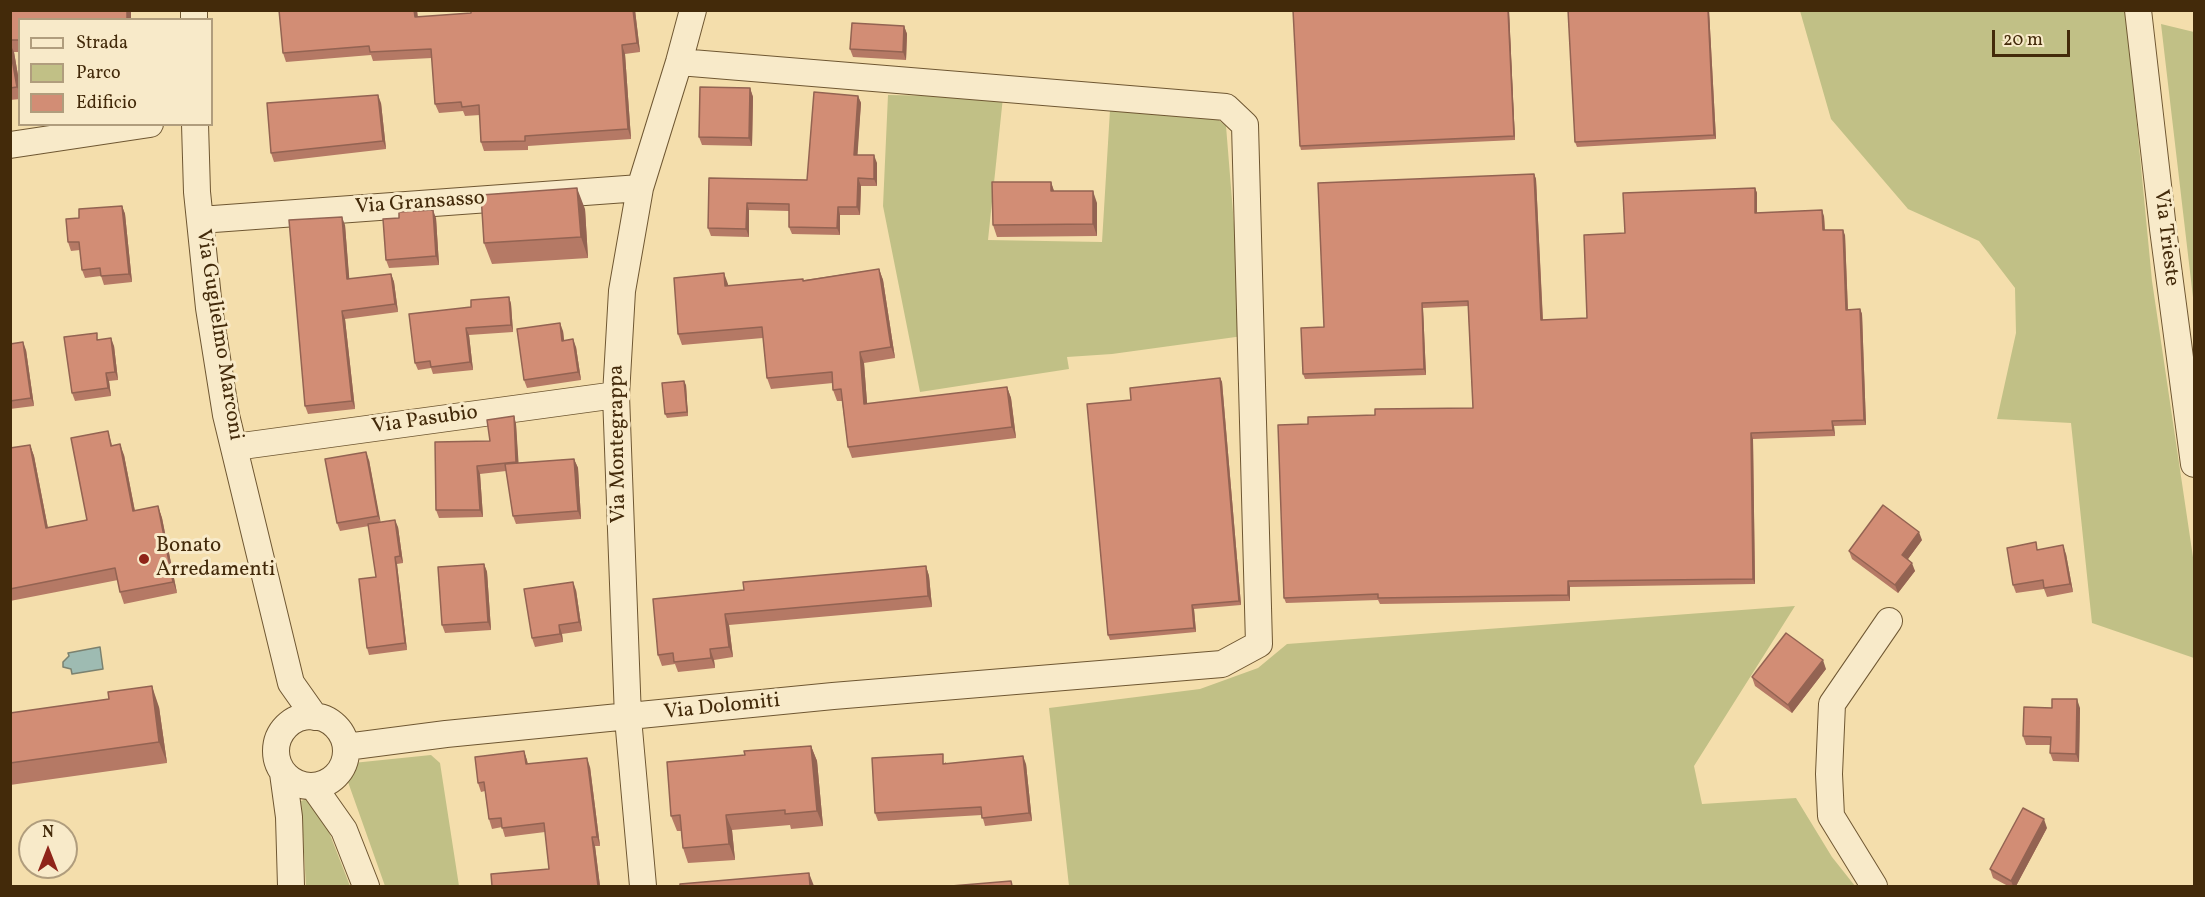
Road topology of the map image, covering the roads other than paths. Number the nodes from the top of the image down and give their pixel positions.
1 (693, 10) edge
2 (2138, 10) edge
3 (679, 62) junction
4 (137, 126) edge
5 (195, 126) edge
6 (10, 145) edge
7 (640, 188) junction
8 (200, 220) junction
9 (615, 395) junction
10 (235, 447) junction
11 (2194, 464) edge
12 (1889, 621) dead end
13 (291, 683) junction
14 (315, 717) junction
15 (628, 718) junction
16 (287, 727) junction
17 (344, 758) junction
18 (283, 773) junction
19 (310, 786) junction
20 (289, 817) junction
21 (344, 830) junction
22 (291, 886) edge
23 (366, 886) edge
24 (643, 886) edge
25 (1874, 886) edge

1 - 3 street, Via Montegrappa
2 - 11 street, Via Trieste
3 - 7 street, Via Montegrappa
3 - 15 street, Via Dolomiti
4 - 6 street
5 - 8 street, Via Guglielmo Marconi
7 - 8 street, Via Gransasso
7 - 9 street, Via Montegrappa
8 - 10 street, Via Guglielmo Marconi
9 - 10 street, Via Pasubio
9 - 15 street, Via Montegrappa
10 - 13 street, Via Guglielmo Marconi
12 - 25 street
13 - 14 street, Via Guglielmo Marconi
13 - 16 street, Via Guglielmo Marconi
14 - 16 street
14 - 17 street
15 - 17 street, Via Dolomiti
15 - 24 street, Via Montegrappa
16 - 18 street
17 - 19 street
17 - 21 street
18 - 19 street
18 - 20 street
19 - 20 street
19 - 21 street
20 - 22 street
21 - 23 street

